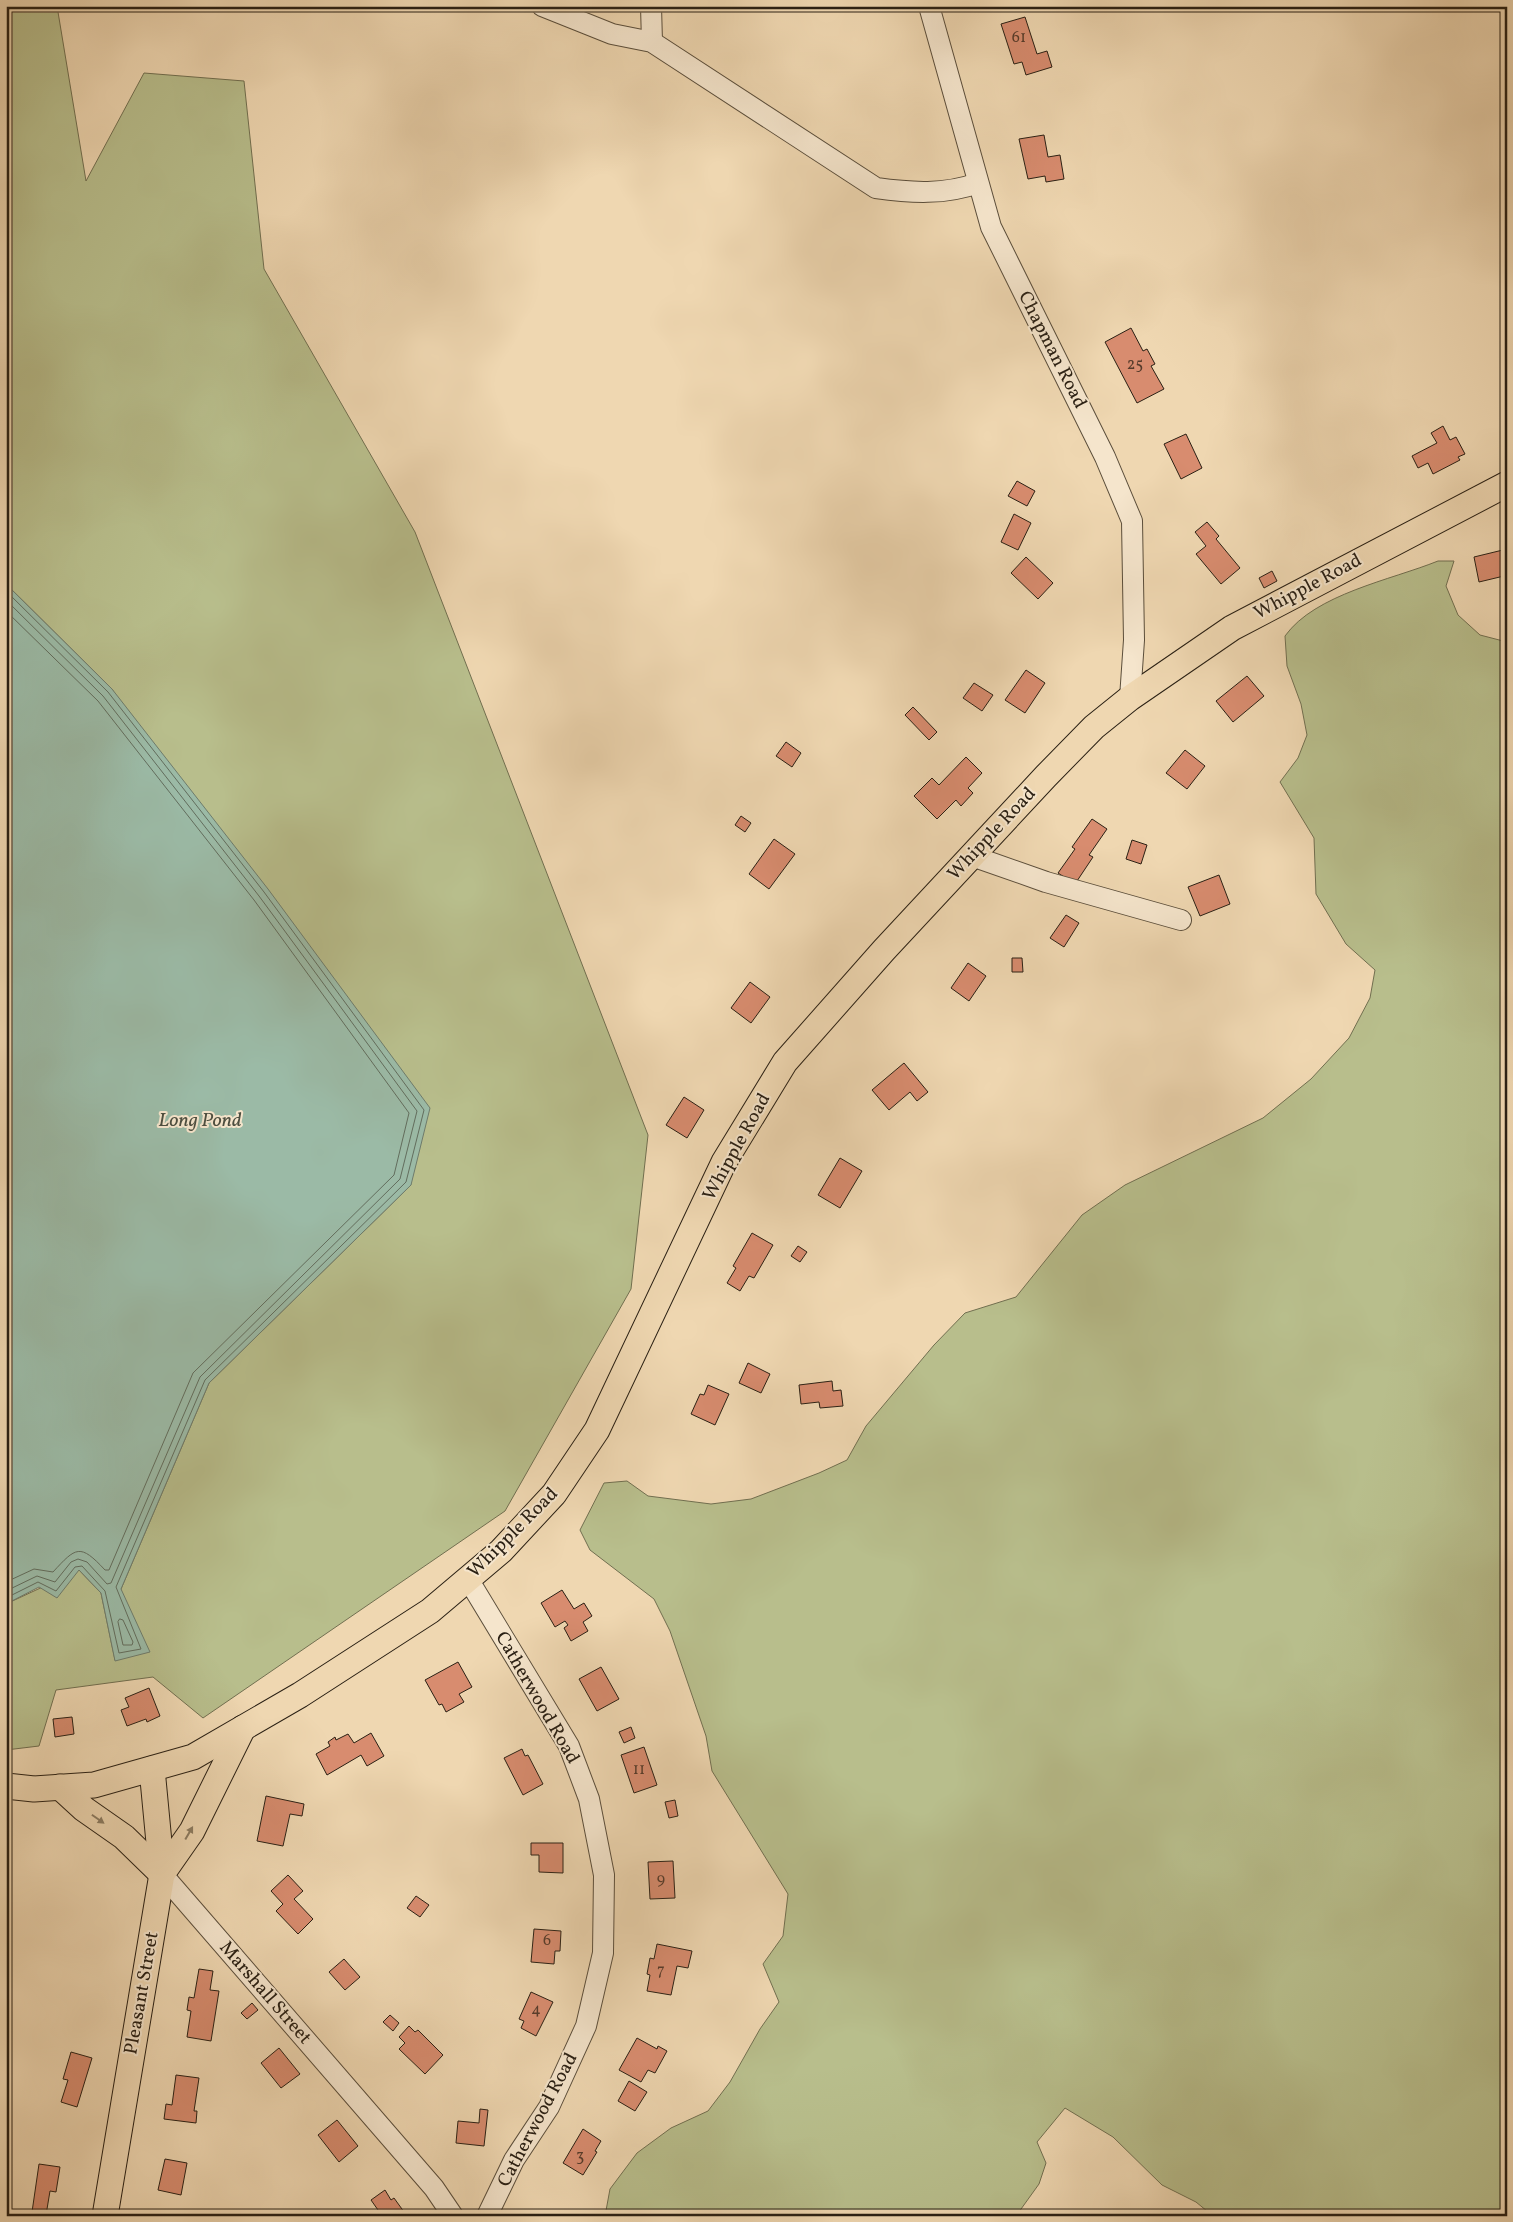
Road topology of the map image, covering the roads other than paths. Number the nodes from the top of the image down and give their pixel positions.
1 (542, 6) edge
2 (651, 6) edge
3 (930, 6) edge
4 (652, 42) junction
5 (978, 183) junction
6 (1507, 484) edge
7 (1130, 698) junction
8 (972, 856) junction
9 (1181, 920) dead end
10 (468, 1579) junction
11 (243, 1728) junction
12 (152, 1769) junction
13 (6, 1786) edge
14 (60, 1787) junction
15 (162, 1874) junction
16 (104, 2216) edge
17 (453, 2216) edge
18 (488, 2216) edge

1 - 4 street
2 - 4 street
3 - 5 street, Chapman Road
4 - 5 street
5 - 7 street, Chapman Road
6 - 7 main road, Whipple Road
7 - 8 main road, Whipple Road
8 - 9 street
8 - 10 main road, Whipple Road
10 - 11 main road, Whipple Road
10 - 18 street, Catherwood Road
11 - 12 main road, Whipple Road
15 -> 11 main road
12 - 14 main road, Whipple Road
12 - 15 main road, Pleasant Street
13 - 14 main road, Whipple Road
14 -> 15 main road, Marshall Street
15 - 16 main road, Pleasant Street
15 - 17 street, Marshall Street

